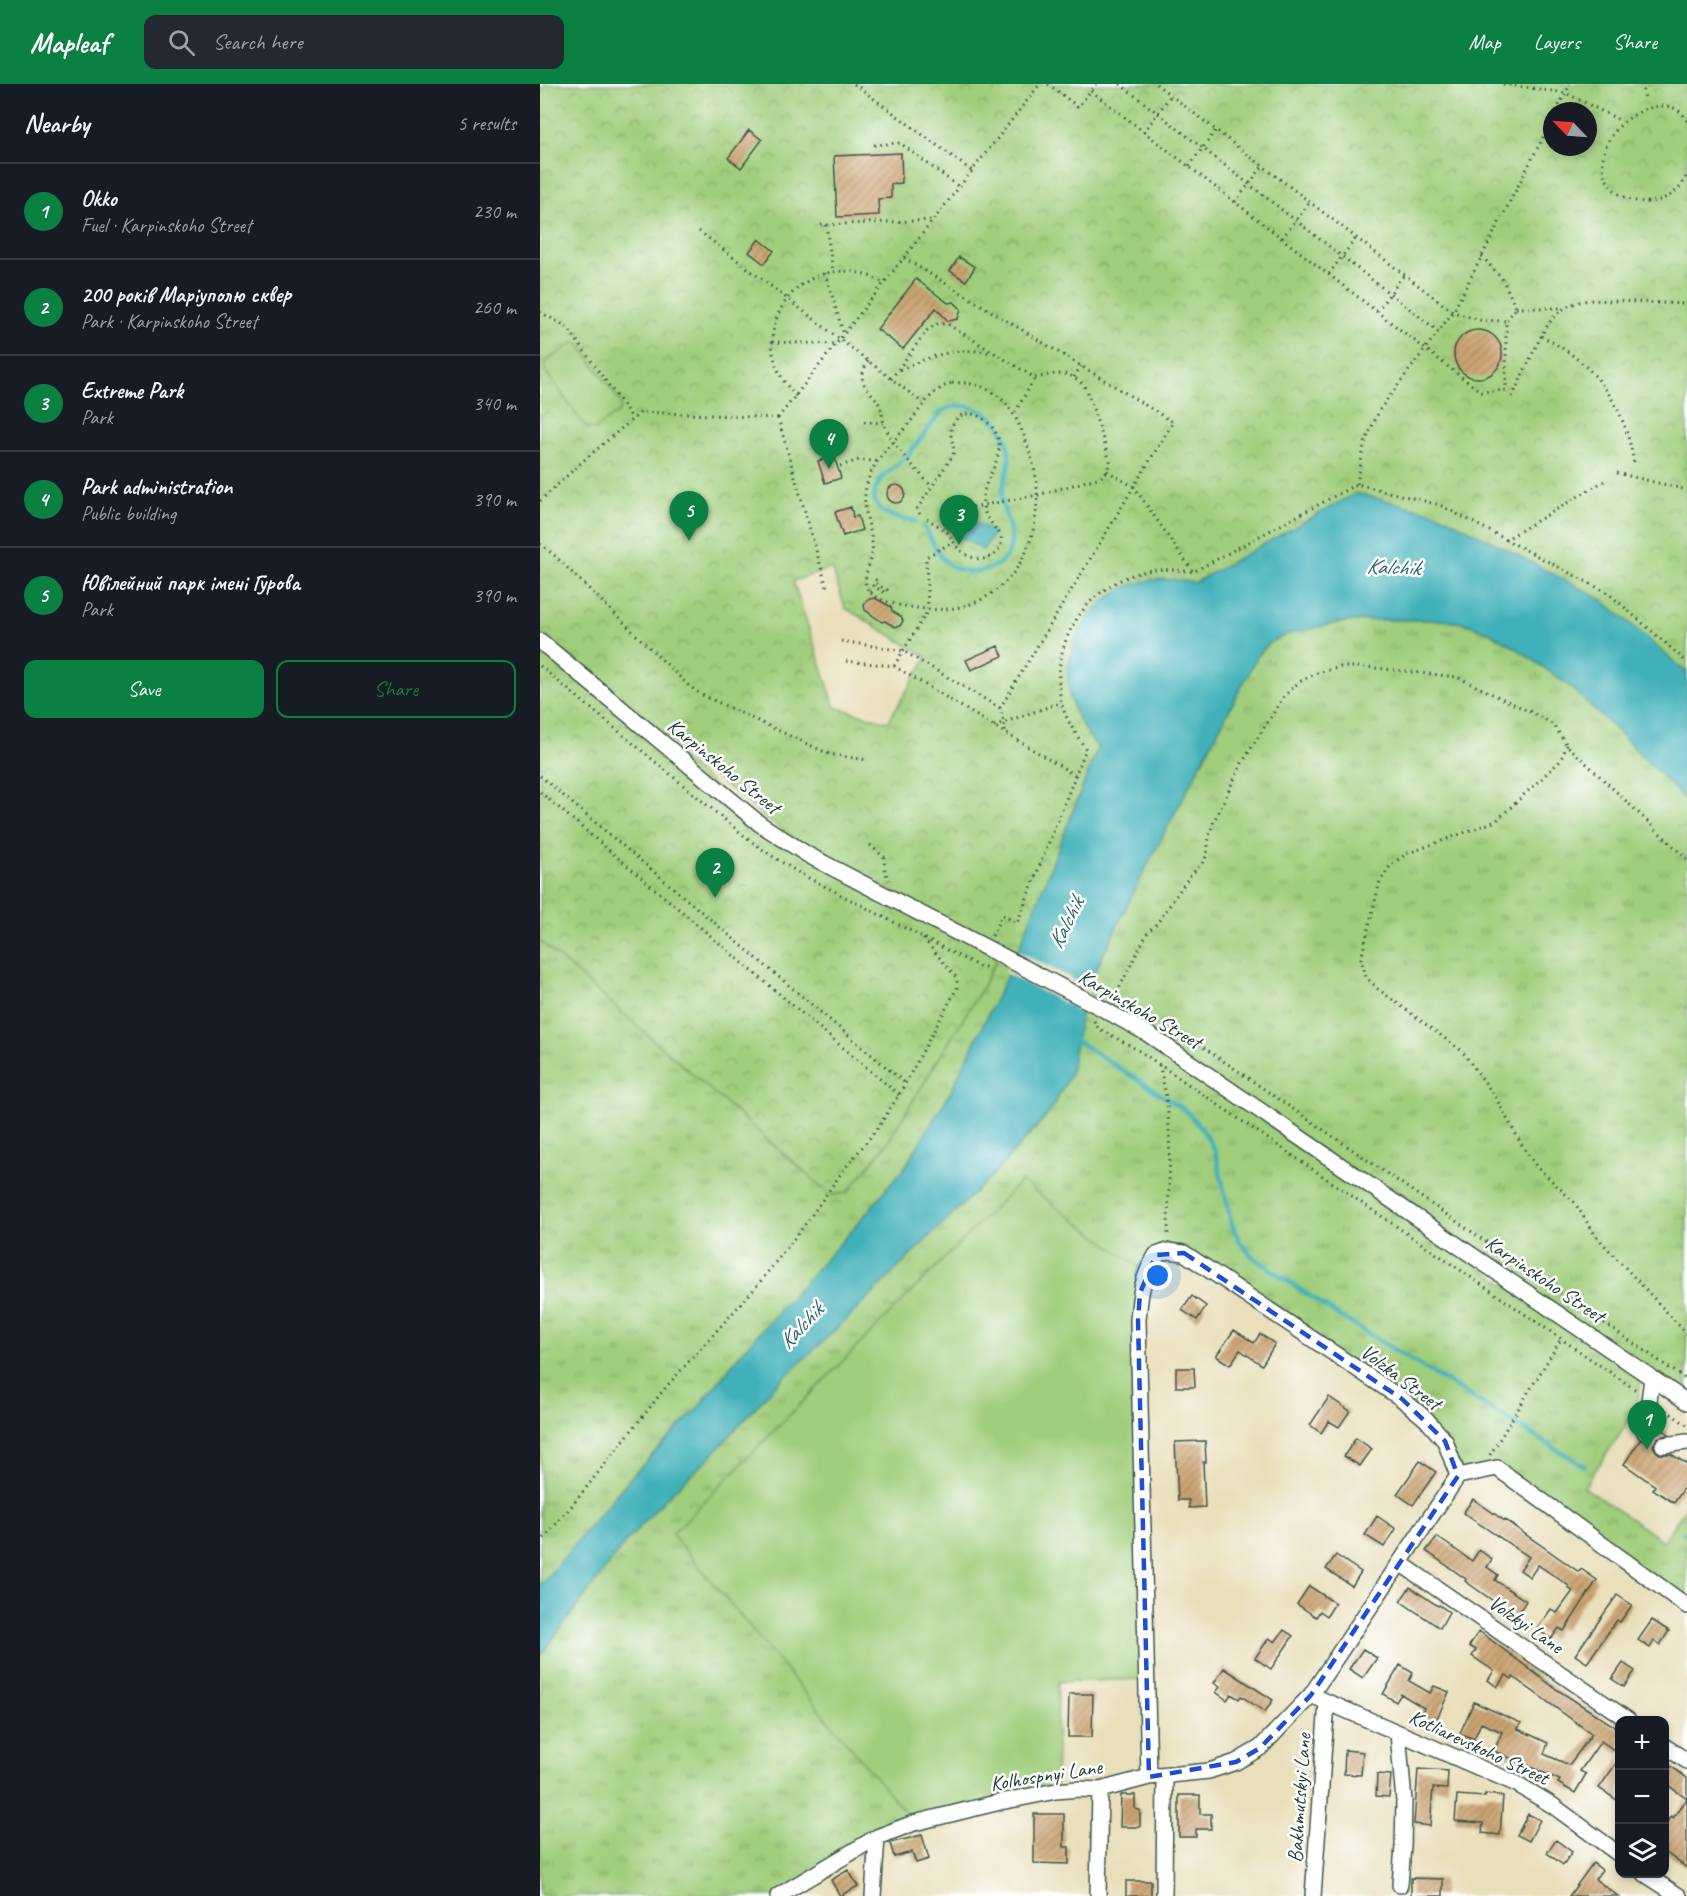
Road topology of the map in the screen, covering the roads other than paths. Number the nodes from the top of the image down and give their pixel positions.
1 (540, 641) edge
2 (1652, 1378) junction
3 (1687, 1401) edge
4 (1645, 1432) dead end
5 (1687, 1442) edge
6 (1663, 1445) dead end
7 (1458, 1476) junction
8 (1400, 1563) junction
9 (1687, 1606) edge
10 (1311, 1695) junction
11 (1327, 1702) junction
12 (1622, 1716) edge
13 (1398, 1733) junction
14 (1669, 1749) edge
15 (1687, 1761) edge
16 (1164, 1776) junction
17 (1149, 1777) junction
18 (1100, 1790) junction
19 (877, 1837) junction
20 (1615, 1851) edge
21 (1649, 1878) edge
22 (1400, 1885) dead end
23 (1663, 1892) edge
24 (778, 1896) edge
25 (873, 1896) edge
26 (1098, 1896) edge
27 (1164, 1896) edge
28 (1312, 1896) edge
29 (1678, 1896) edge

1 - 2 street, Karpinskoho Street
2 - 3 street, Karpinskoho Street
2 - 4 street
5 - 6 street
7 - 8 street, Kolhospnyi Lane
7 - 9 street
7 - 17 street, Volzka Street
8 - 10 street, Kolhospnyi Lane
8 - 12 street, Volzkyi Lane
10 - 11 street, Kotliarevskoho Street
10 - 16 street, Kolhospnyi Lane
11 - 13 street, Kotliarevskoho Street
11 - 28 street, Bakhmutskyi Lane
13 - 20 street, Kotliarevskoho Street
13 - 22 street
14 - 15 street
16 - 17 street, Kolhospnyi Lane
16 - 27 street
17 - 18 street, Kolhospnyi Lane
18 - 19 street, Kolhospnyi Lane
18 - 26 street
19 - 24 street, Kolhospnyi Lane
19 - 25 street
21 - 23 street
23 - 29 street

